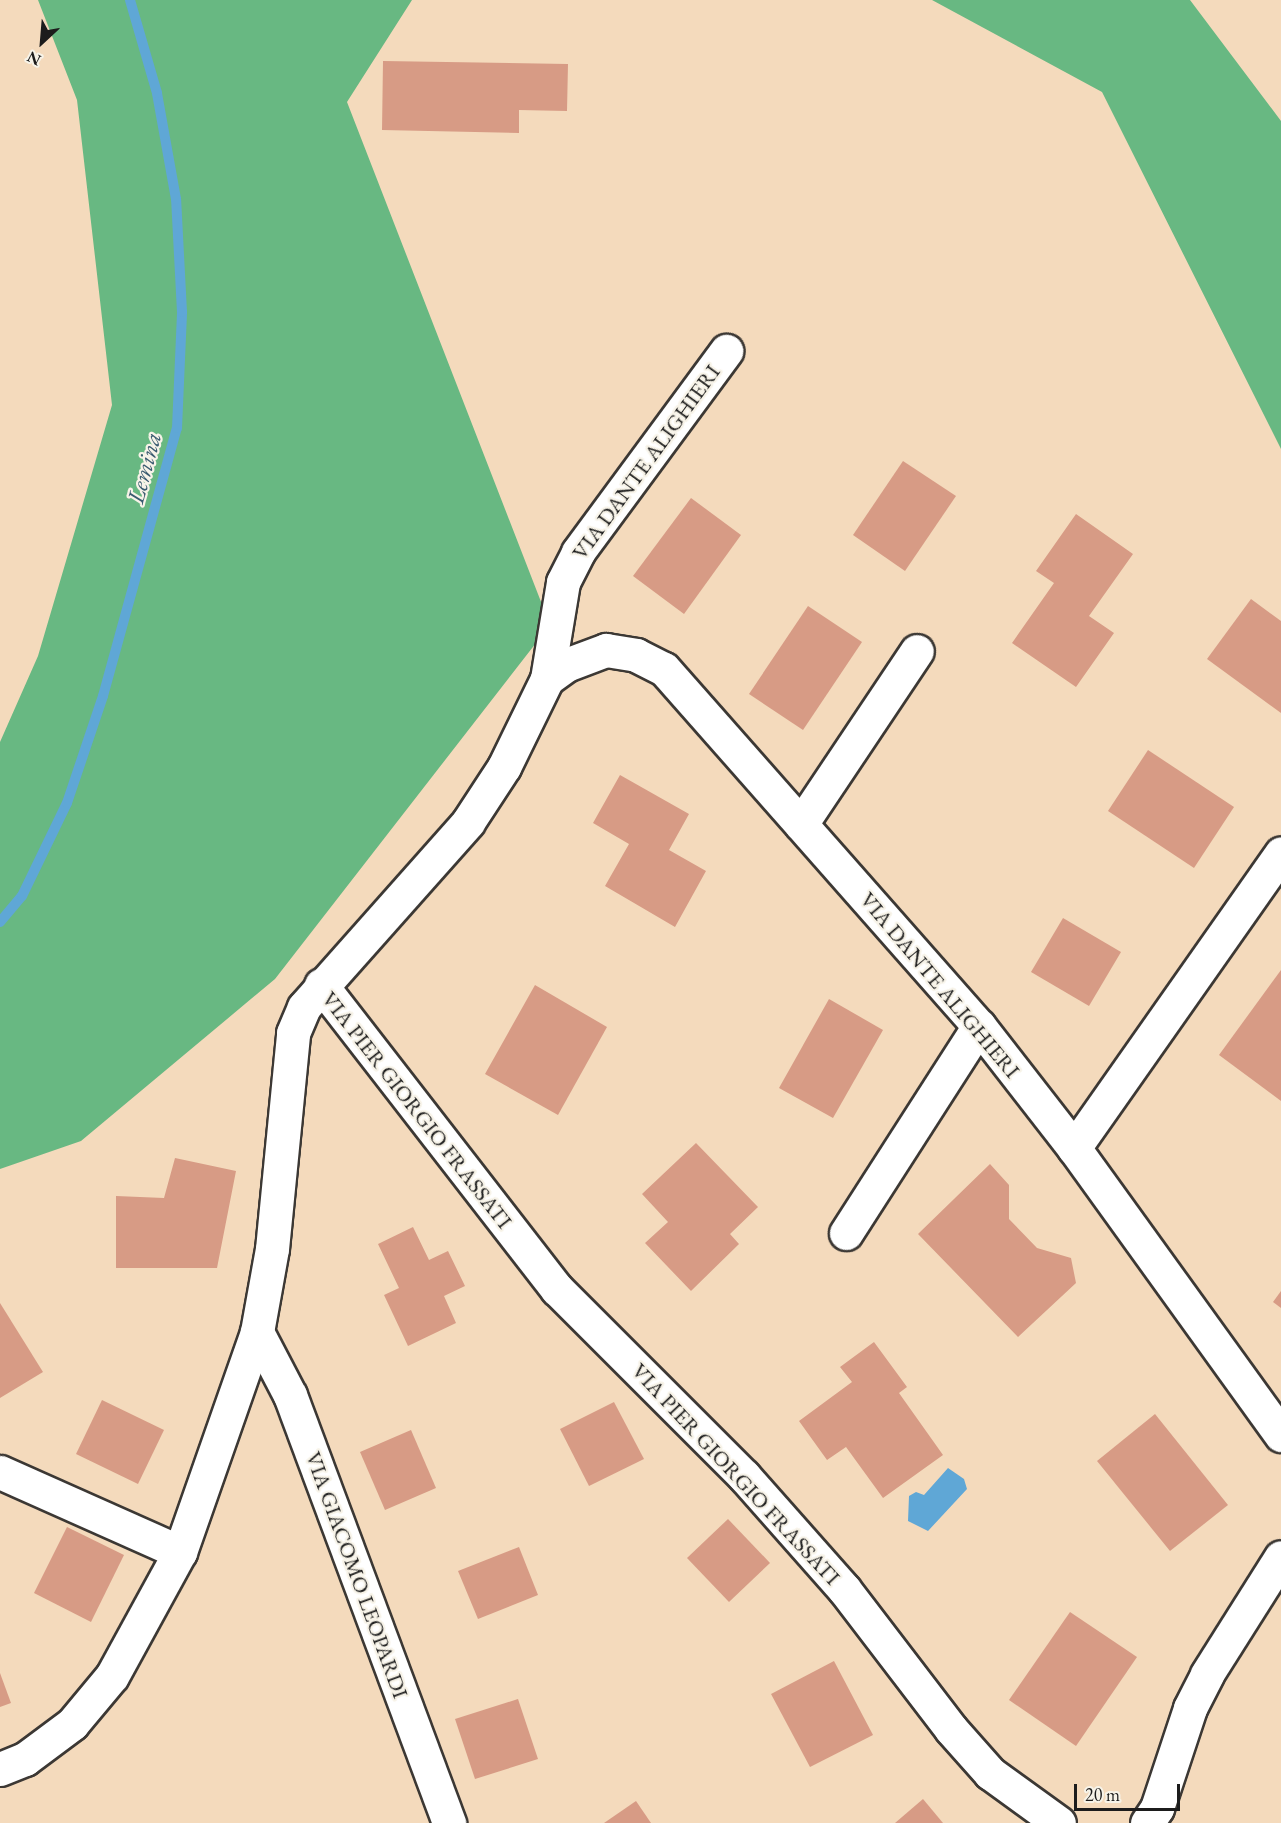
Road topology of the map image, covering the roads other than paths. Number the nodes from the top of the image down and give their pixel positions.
1 (726, 351) dead end
2 (917, 651) dead end
3 (547, 679) junction
4 (801, 824) junction
5 (1281, 854) edge
6 (321, 986) junction
7 (979, 1026) junction
8 (1074, 1148) junction
9 (846, 1233) dead end
10 (257, 1332) junction
11 (1281, 1435) edge
12 (0, 1472) edge
13 (180, 1552) junction
14 (1281, 1557) edge
15 (0, 1769) edge
16 (449, 1823) edge
17 (1059, 1823) edge
18 (1147, 1823) edge

1 - 3 street, VIA DANTE ALIGHIERI
2 - 4 street
3 - 4 street, VIA DANTE ALIGHIERI
3 - 6 street, VIA DANTE ALIGHIERI
4 - 7 street, VIA DANTE ALIGHIERI
5 - 8 street
6 - 10 street, VIA PIER GIORGIO FRASSATI
6 - 17 street, VIA PIER GIORGIO FRASSATI
7 - 8 street, VIA DANTE ALIGHIERI
7 - 9 street
8 - 11 street, VIA DANTE ALIGHIERI
10 - 13 street, VIA PIER GIORGIO FRASSATI
10 - 16 street, VIA GIACOMO LEOPARDI
12 - 13 street
13 - 15 street, VIA PIER GIORGIO FRASSATI
14 - 18 street

